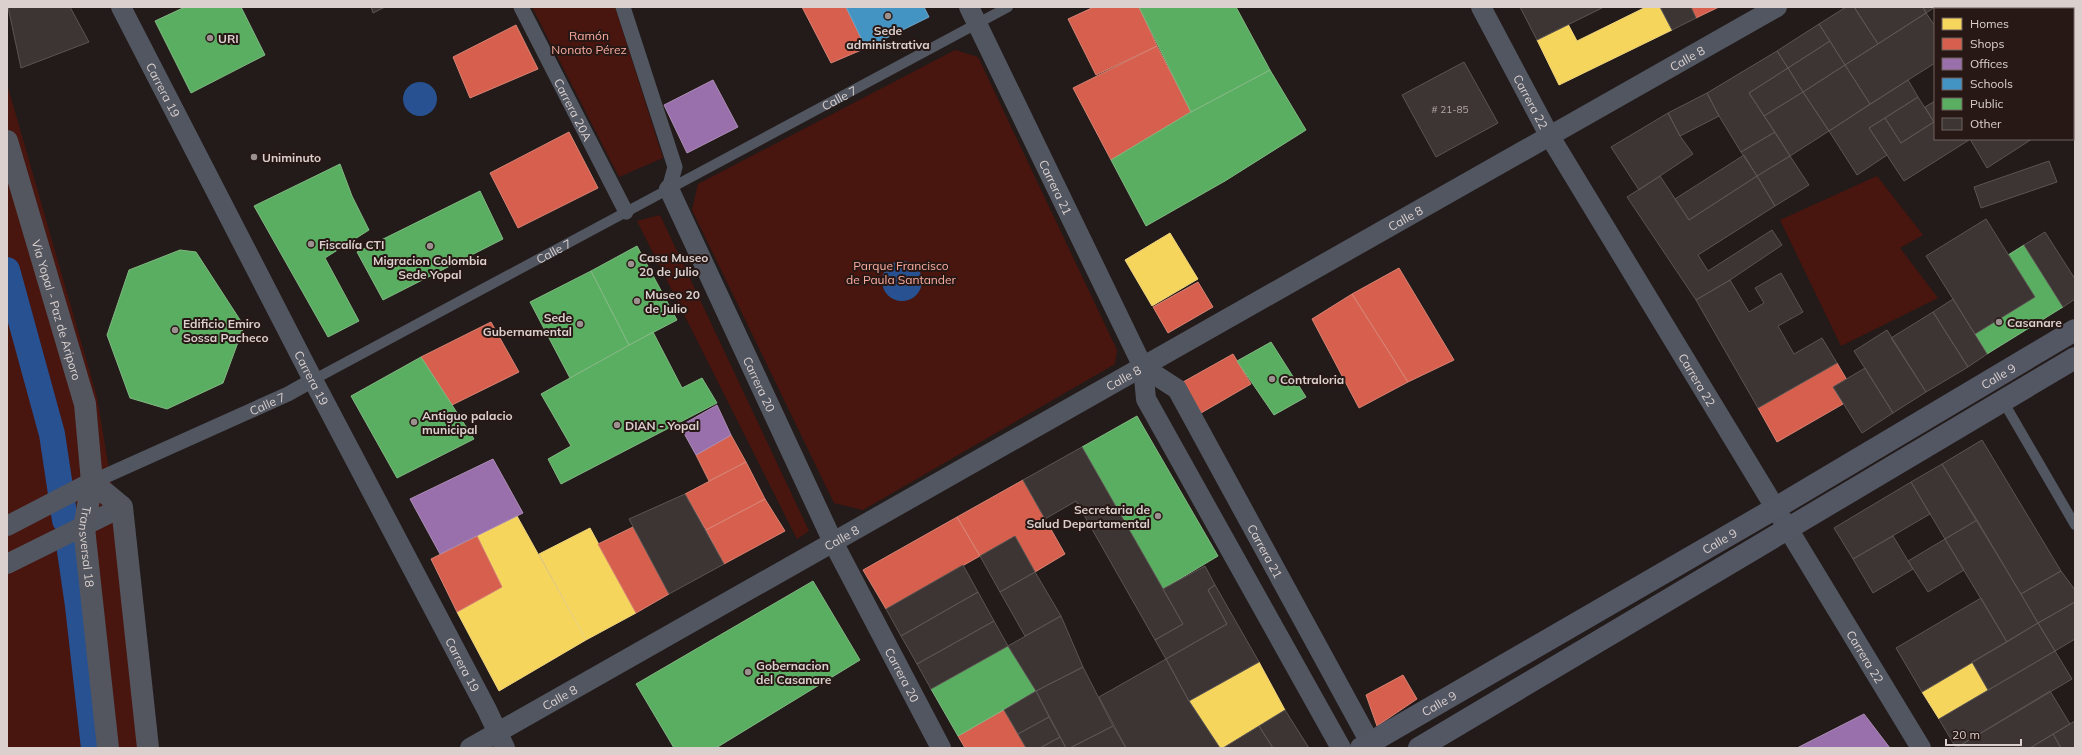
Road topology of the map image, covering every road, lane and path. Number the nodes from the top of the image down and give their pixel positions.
1 (121, 7) edge
2 (521, 7) edge
3 (623, 7) edge
4 (1008, 7) edge
5 (1481, 7) edge
6 (1777, 7) edge
7 (973, 15) edge
8 (1550, 136) junction
9 (7, 141) edge
10 (669, 189) junction
11 (626, 212) junction
12 (2075, 330) edge
13 (2075, 358) edge
14 (1143, 367) junction
15 (312, 380) junction
16 (2003, 401) junction
17 (91, 482) junction
18 (122, 507) junction
19 (1774, 509) junction
20 (9, 525) edge
21 (2075, 525) edge
22 (84, 528) junction
23 (1788, 530) junction
24 (833, 542) junction
25 (7, 564) edge
26 (501, 740) edge
27 (1368, 746) edge
28 (108, 748) edge
29 (148, 748) edge
30 (470, 748) edge
31 (940, 748) edge
32 (1341, 748) edge
33 (1419, 748) edge
34 (1920, 748) edge

1 - 15 street, Carrera 19
2 - 11 street, Carrera 20A
3 - 10 street
4 - 7 lane, Calle 7
5 - 8 street, Carrera 22
6 - 8 street, Calle 8
7 - 10 lane, Calle 7
7 - 14 street, Carrera 21
8 - 14 street, Calle 8
8 - 19 street, Carrera 22
9 - 17 main road, Via Yopal - Paz de Ariporo
10 - 11 lane, Calle 7
10 - 24 street, Carrera 20
11 - 15 lane, Calle 7
12 - 19 main road, Calle 9
13 - 16 main road, Calle 9
14 - 24 street, Calle 8
14 - 27 street, Carrera 21
14 - 32 street, Carrera 21
15 - 17 street, Calle 7
15 - 26 street, Carrera 19
16 - 21 lane
16 - 23 main road, Calle 9
17 - 18 main road, Transversal 18
17 - 20 street
17 - 22 main road, Transversal 18
18 - 22 street
18 - 29 main road
19 - 23 street, Carrera 22
19 - 27 main road, Calle 9
22 - 25 street
22 - 28 main road, Transversal 18
23 - 33 main road, Calle 9
23 - 34 street, Carrera 22
24 - 26 street, Calle 8
24 - 31 street, Carrera 20
26 - 30 street, Calle 8

